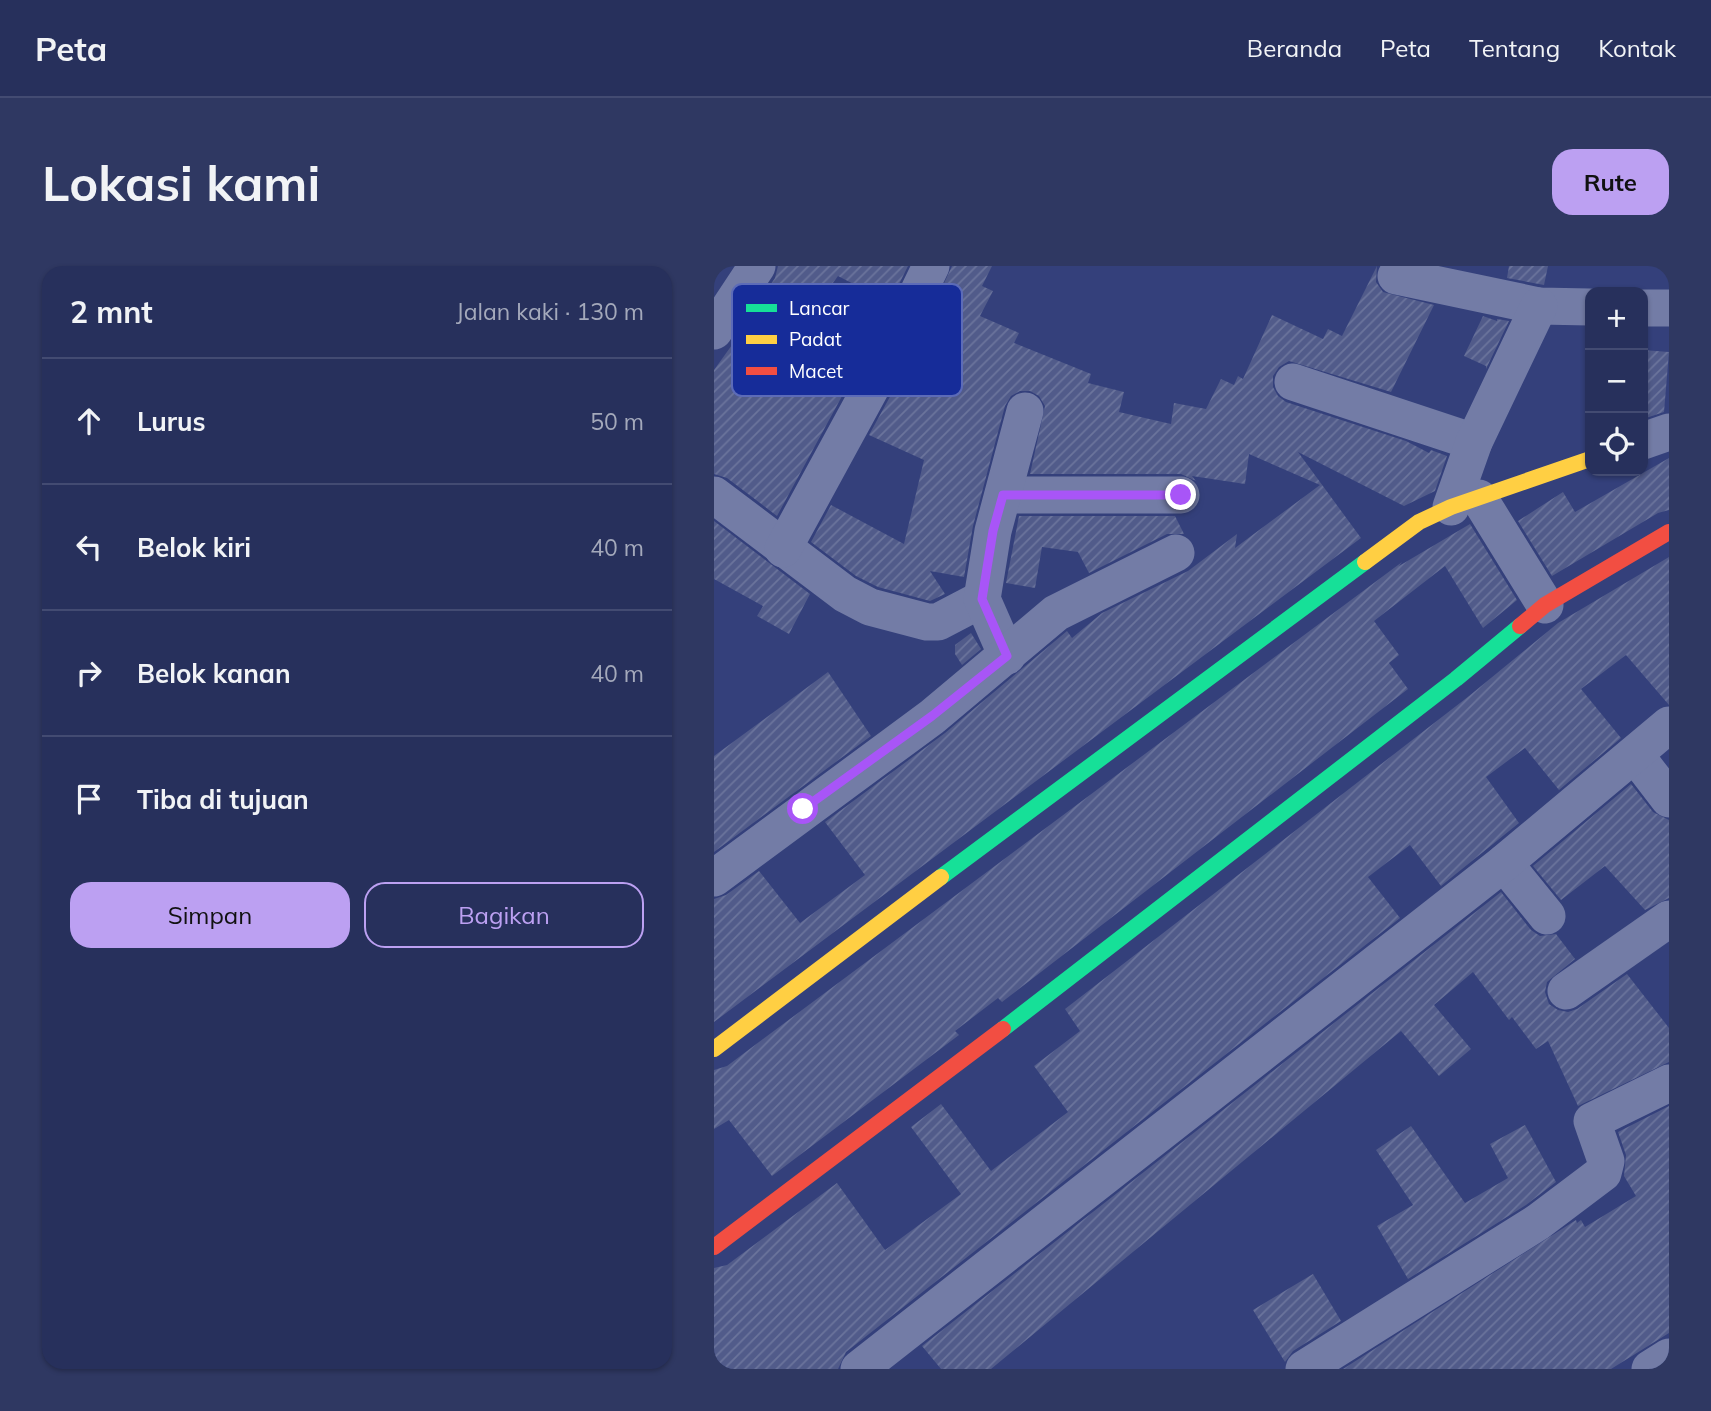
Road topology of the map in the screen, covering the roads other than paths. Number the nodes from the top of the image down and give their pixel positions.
1 (757, 266) edge
2 (931, 266) edge
3 (1396, 276) dead end
4 (1459, 278) edge
5 (745, 284) edge
6 (922, 284) edge
7 (732, 304) edge
8 (1539, 306) junction
9 (1585, 307) edge
10 (1648, 308) edge
11 (1669, 308) edge
12 (714, 331) edge
13 (1293, 382) dead end
14 (866, 396) edge
15 (1025, 411) dead end
16 (1669, 432) edge
17 (1648, 439) edge
18 (1474, 442) junction
19 (1585, 462) edge
20 (714, 495) edge
21 (1003, 495) junction
22 (1181, 495) dead end
23 (1465, 502) junction
24 (1669, 532) edge
25 (783, 549) junction
26 (1176, 553) dead end
27 (982, 599) junction
28 (1545, 605) junction
29 (1007, 656) junction
30 (1669, 725) edge
31 (1636, 756) junction
32 (1669, 799) edge
33 (1504, 863) junction
34 (714, 878) edge
35 (1547, 916) dead end
36 (1669, 919) edge
37 (1566, 991) dead end
38 (714, 1049) edge
39 (1669, 1083) edge
40 (714, 1247) edge
41 (1669, 1357) edge
42 (859, 1369) edge
43 (1304, 1369) edge
44 (1650, 1369) edge

1 - 5 street
2 - 6 street
3 - 4 street
4 - 8 street
7 - 12 street
8 - 9 street
8 - 18 street
10 - 11 street
13 - 18 street
14 - 25 street
15 - 21 street
16 - 17 street
18 - 23 street
19 - 23 street
20 - 25 street
21 - 22 street
21 - 27 street
23 - 28 street
23 - 38 street
24 - 28 street
25 - 27 street
26 - 29 street
27 - 29 street
28 - 40 street
29 - 34 street
30 - 31 street
31 - 32 street
31 - 33 street
33 - 35 street
33 - 42 street
36 - 37 street
39 - 43 street
41 - 44 street

